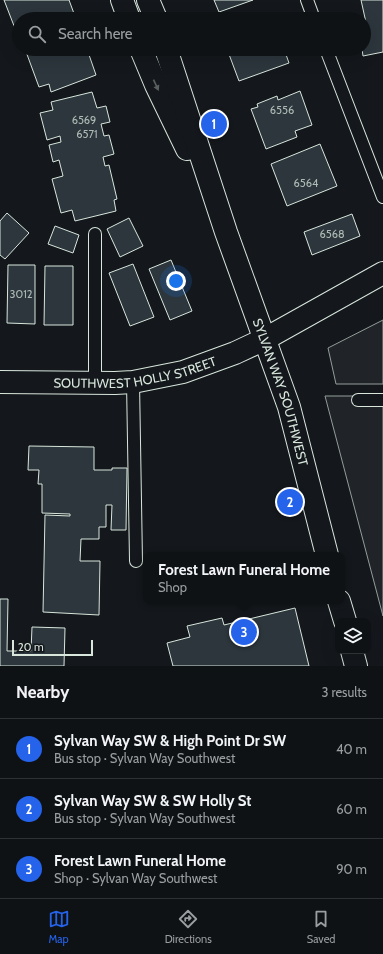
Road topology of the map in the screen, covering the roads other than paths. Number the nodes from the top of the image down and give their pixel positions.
1 (122, 0) edge
2 (148, 0) edge
3 (307, 0) edge
4 (126, 12) edge
5 (153, 12) edge
6 (311, 12) edge
7 (143, 56) edge
8 (168, 56) edge
9 (329, 56) edge
10 (383, 197) edge
11 (226, 232) junction
12 (95, 234) dead end
13 (383, 273) edge
14 (265, 339) junction
15 (0, 382) edge
16 (132, 382) junction
17 (95, 383) junction
18 (358, 400) dead end
19 (383, 400) edge
20 (327, 552) edge
21 (136, 561) dead end
22 (341, 604) edge
23 (344, 618) edge
24 (353, 654) edge
25 (356, 666) edge

1 - 4 street
2 - 5 street
3 - 6 lane
7 -> 11 street, SYLVAN WAY SOUTHWEST
8 - 11 street, SYLVAN WAY SOUTHWEST
9 - 10 lane
11 - 14 street, SYLVAN WAY SOUTHWEST
12 - 17 lane
13 - 14 street, SOUTHWEST HOLLY STREET
14 - 16 street, SOUTHWEST HOLLY STREET
14 - 20 street, SYLVAN WAY SOUTHWEST
15 - 17 street, SOUTHWEST HOLLY STREET
16 - 17 street, SOUTHWEST HOLLY STREET
16 - 21 lane
18 - 19 lane
22 - 23 street
24 - 25 street

